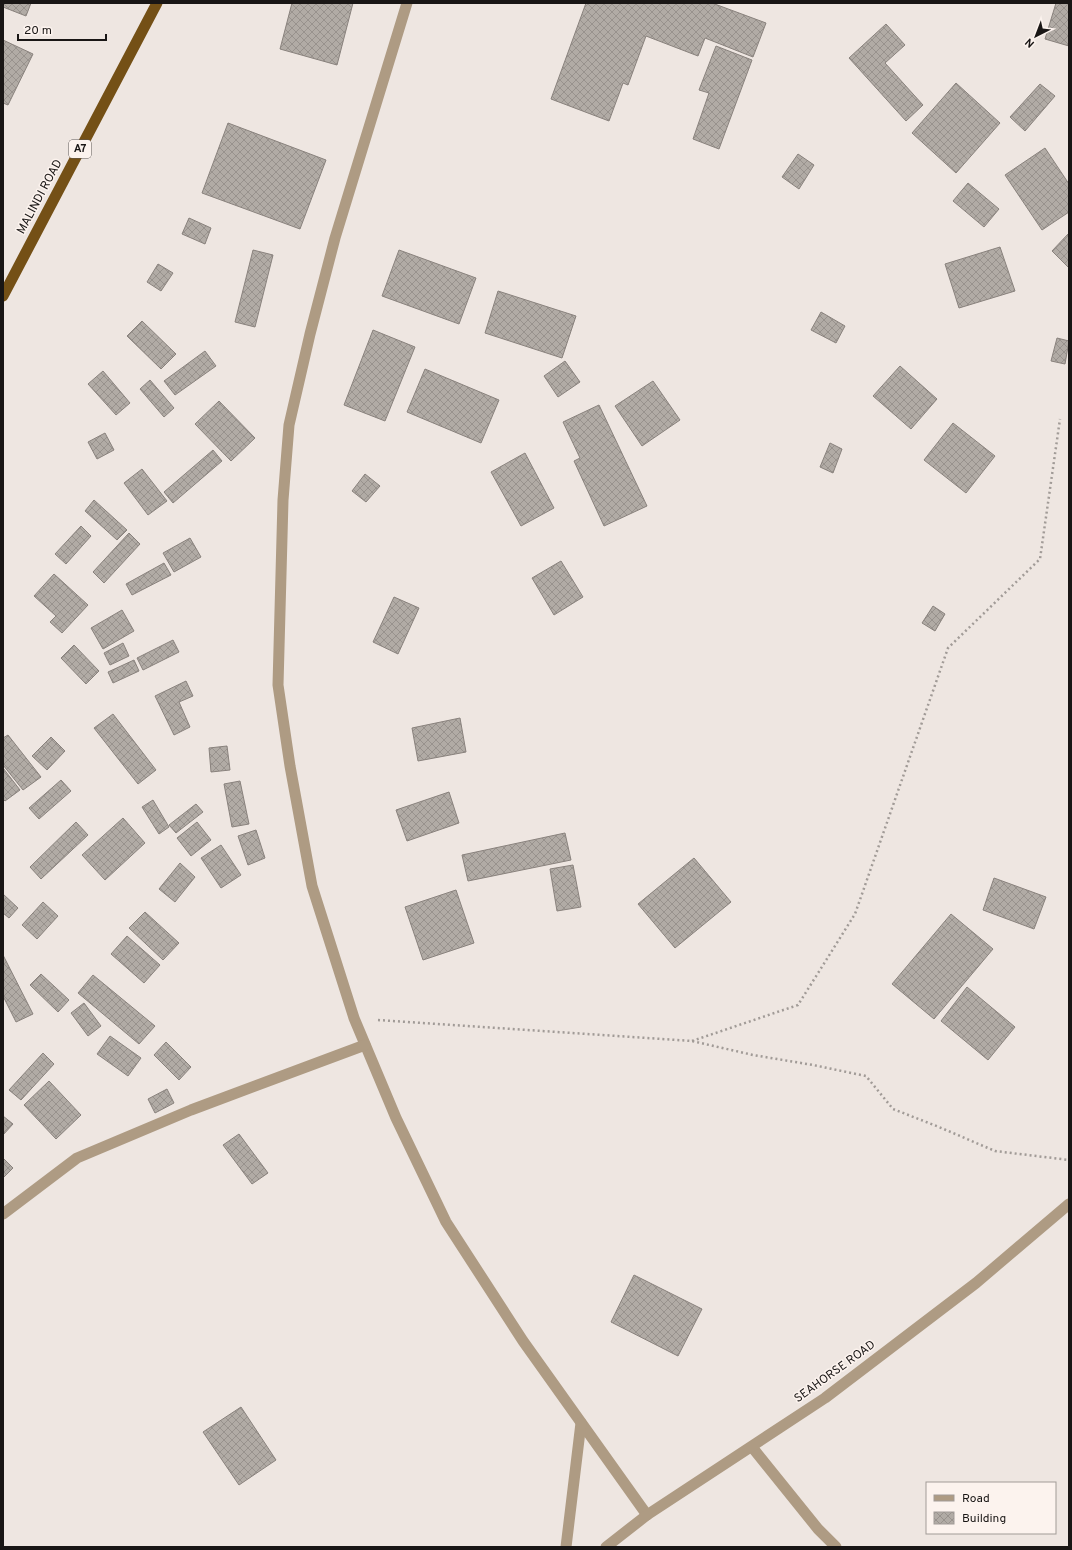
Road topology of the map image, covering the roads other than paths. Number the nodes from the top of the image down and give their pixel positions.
1 (157, 3) edge
2 (407, 3) edge
3 (3, 296) edge
4 (365, 1045) junction
5 (1069, 1204) edge
6 (3, 1214) edge
7 (581, 1423) junction
8 (752, 1447) junction
9 (647, 1515) junction
10 (566, 1547) edge
11 (606, 1547) edge
12 (836, 1547) edge

1 - 3 highway, MALINDI ROAD / A7
2 - 4 street
4 - 6 street
4 - 7 street
5 - 8 street, SEAHORSE ROAD
7 - 9 street
7 - 10 street
8 - 9 street, SEAHORSE ROAD
8 - 12 street
9 - 11 street, SEAHORSE ROAD

